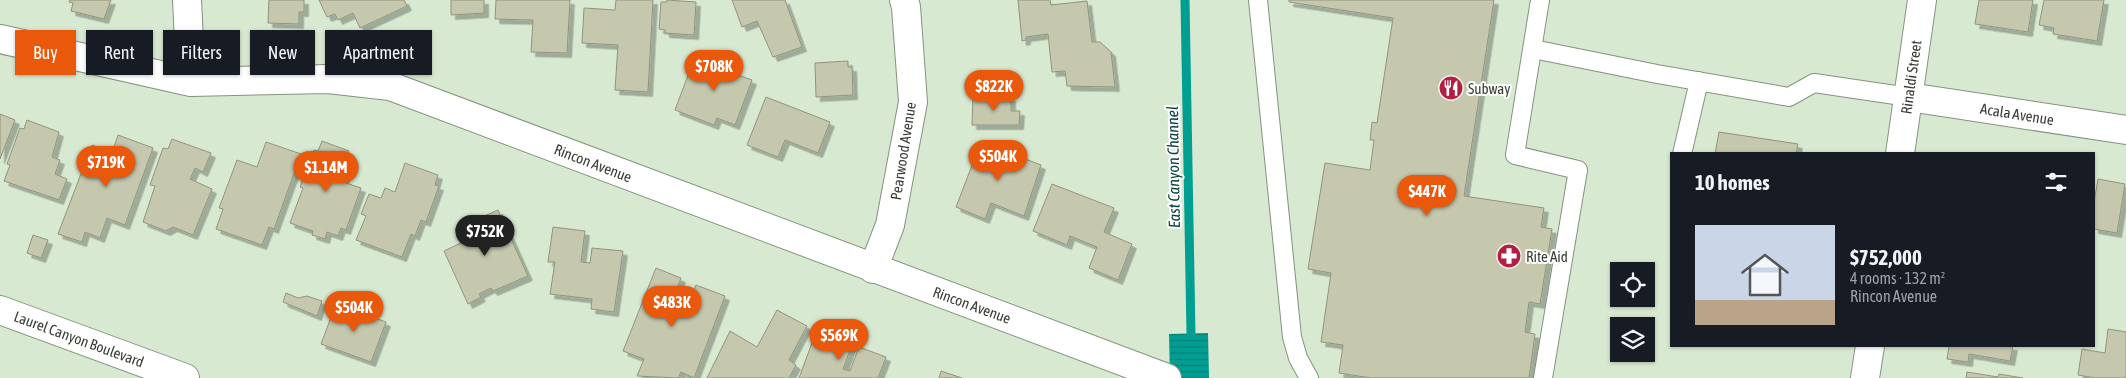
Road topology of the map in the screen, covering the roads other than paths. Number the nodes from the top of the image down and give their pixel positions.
1 (187, 0) edge
2 (904, 0) edge
3 (1258, 0) edge
4 (1540, 0) edge
5 (1922, 0) edge
6 (0, 39) edge
7 (1533, 49) junction
8 (191, 82) junction
9 (1699, 82) junction
10 (1908, 97) junction
11 (2126, 130) edge
12 (1682, 152) edge
13 (1900, 152) edge
14 (874, 268) junction
15 (0, 310) edge
16 (1870, 347) edge
17 (185, 378) edge
18 (1167, 378) edge
19 (1309, 378) edge
20 (1543, 378) edge
21 (1865, 378) edge

1 - 8 street
2 - 14 street, Pearwood Avenue
3 - 19 lane
4 - 7 lane
5 - 10 street, Rinaldi Street
6 - 8 street, Rincon Avenue
7 - 9 lane
7 - 20 lane
8 - 14 street, Rincon Avenue
9 - 10 lane
9 - 12 lane
10 - 11 street, Acala Avenue
10 - 13 street, Rinaldi Street
14 - 18 street, Rincon Avenue
15 - 17 street, Laurel Canyon Boulevard
16 - 21 street

